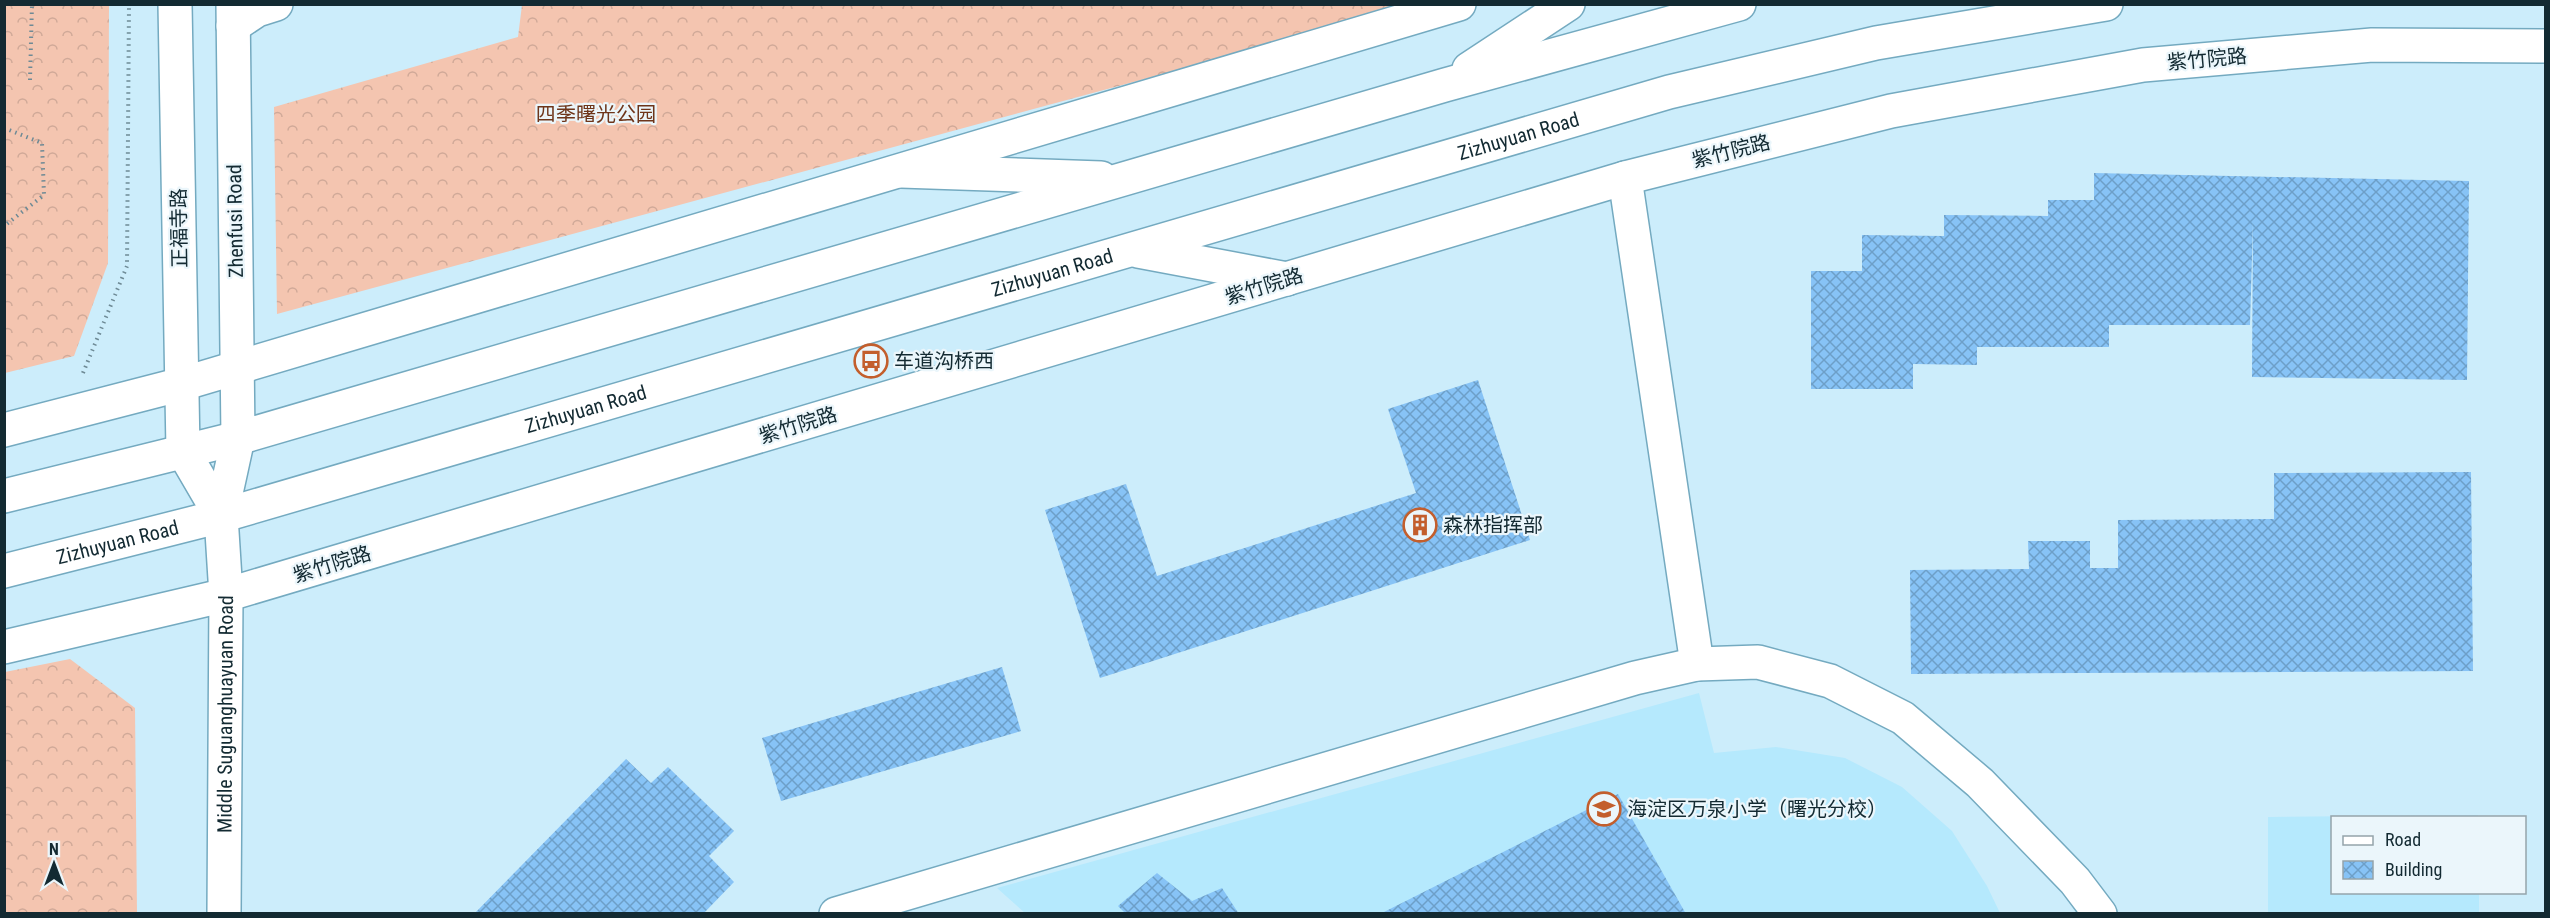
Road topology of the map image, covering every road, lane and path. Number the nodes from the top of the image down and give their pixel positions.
1 (32, 4) edge
2 (129, 4) edge
3 (175, 4) edge
4 (276, 4) edge
5 (1459, 4) edge
6 (1568, 4) edge
7 (1739, 4) edge
8 (2106, 4) edge
9 (233, 15) edge
10 (2546, 46) edge
11 (30, 80) dead end
12 (1445, 85) junction
13 (4, 128) edge
14 (901, 171) junction
15 (1130, 178) junction
16 (1625, 178) junction
17 (4, 226) edge
18 (1130, 250) junction
19 (1287, 279) junction
20 (237, 367) junction
21 (82, 376) dead end
22 (182, 384) junction
23 (4, 430) edge
24 (238, 438) junction
25 (183, 451) junction
26 (4, 496) edge
27 (221, 516) junction
28 (4, 571) edge
29 (225, 596) junction
30 (4, 647) edge
31 (1697, 664) junction
32 (224, 914) edge
33 (836, 914) edge
34 (2100, 914) edge

1 - 11 path
2 - 21 path
3 - 22 main road, 正福寺路
4 - 9 main road
5 - 14 main road
6 - 12 main road
7 - 12 main road
8 - 18 main road, Zizhuyuan Road
9 - 20 main road, Zhenfusi Road
10 - 16 main road, 紫竹院路
12 - 15 main road
13 - 17 path
14 - 15 main road
14 - 20 main road
15 - 24 main road
16 - 19 main road, 紫竹院路
16 - 31 main road
18 - 19 main road
18 - 27 main road, Zizhuyuan Road
19 - 29 main road, 紫竹院路
20 - 22 main road
20 - 24 main road, Zhenfusi Road
22 - 23 main road
22 - 25 main road, 正福寺路
24 - 25 main road
24 - 27 main road, Zhenfusi Road
25 - 26 main road
25 - 27 main road
27 - 28 main road, Zizhuyuan Road
27 - 29 main road, Middle Suguanghuayuan Road
29 - 30 main road, 紫竹院路
29 - 32 main road, Middle Suguanghuayuan Road
31 - 33 main road
31 - 34 main road

